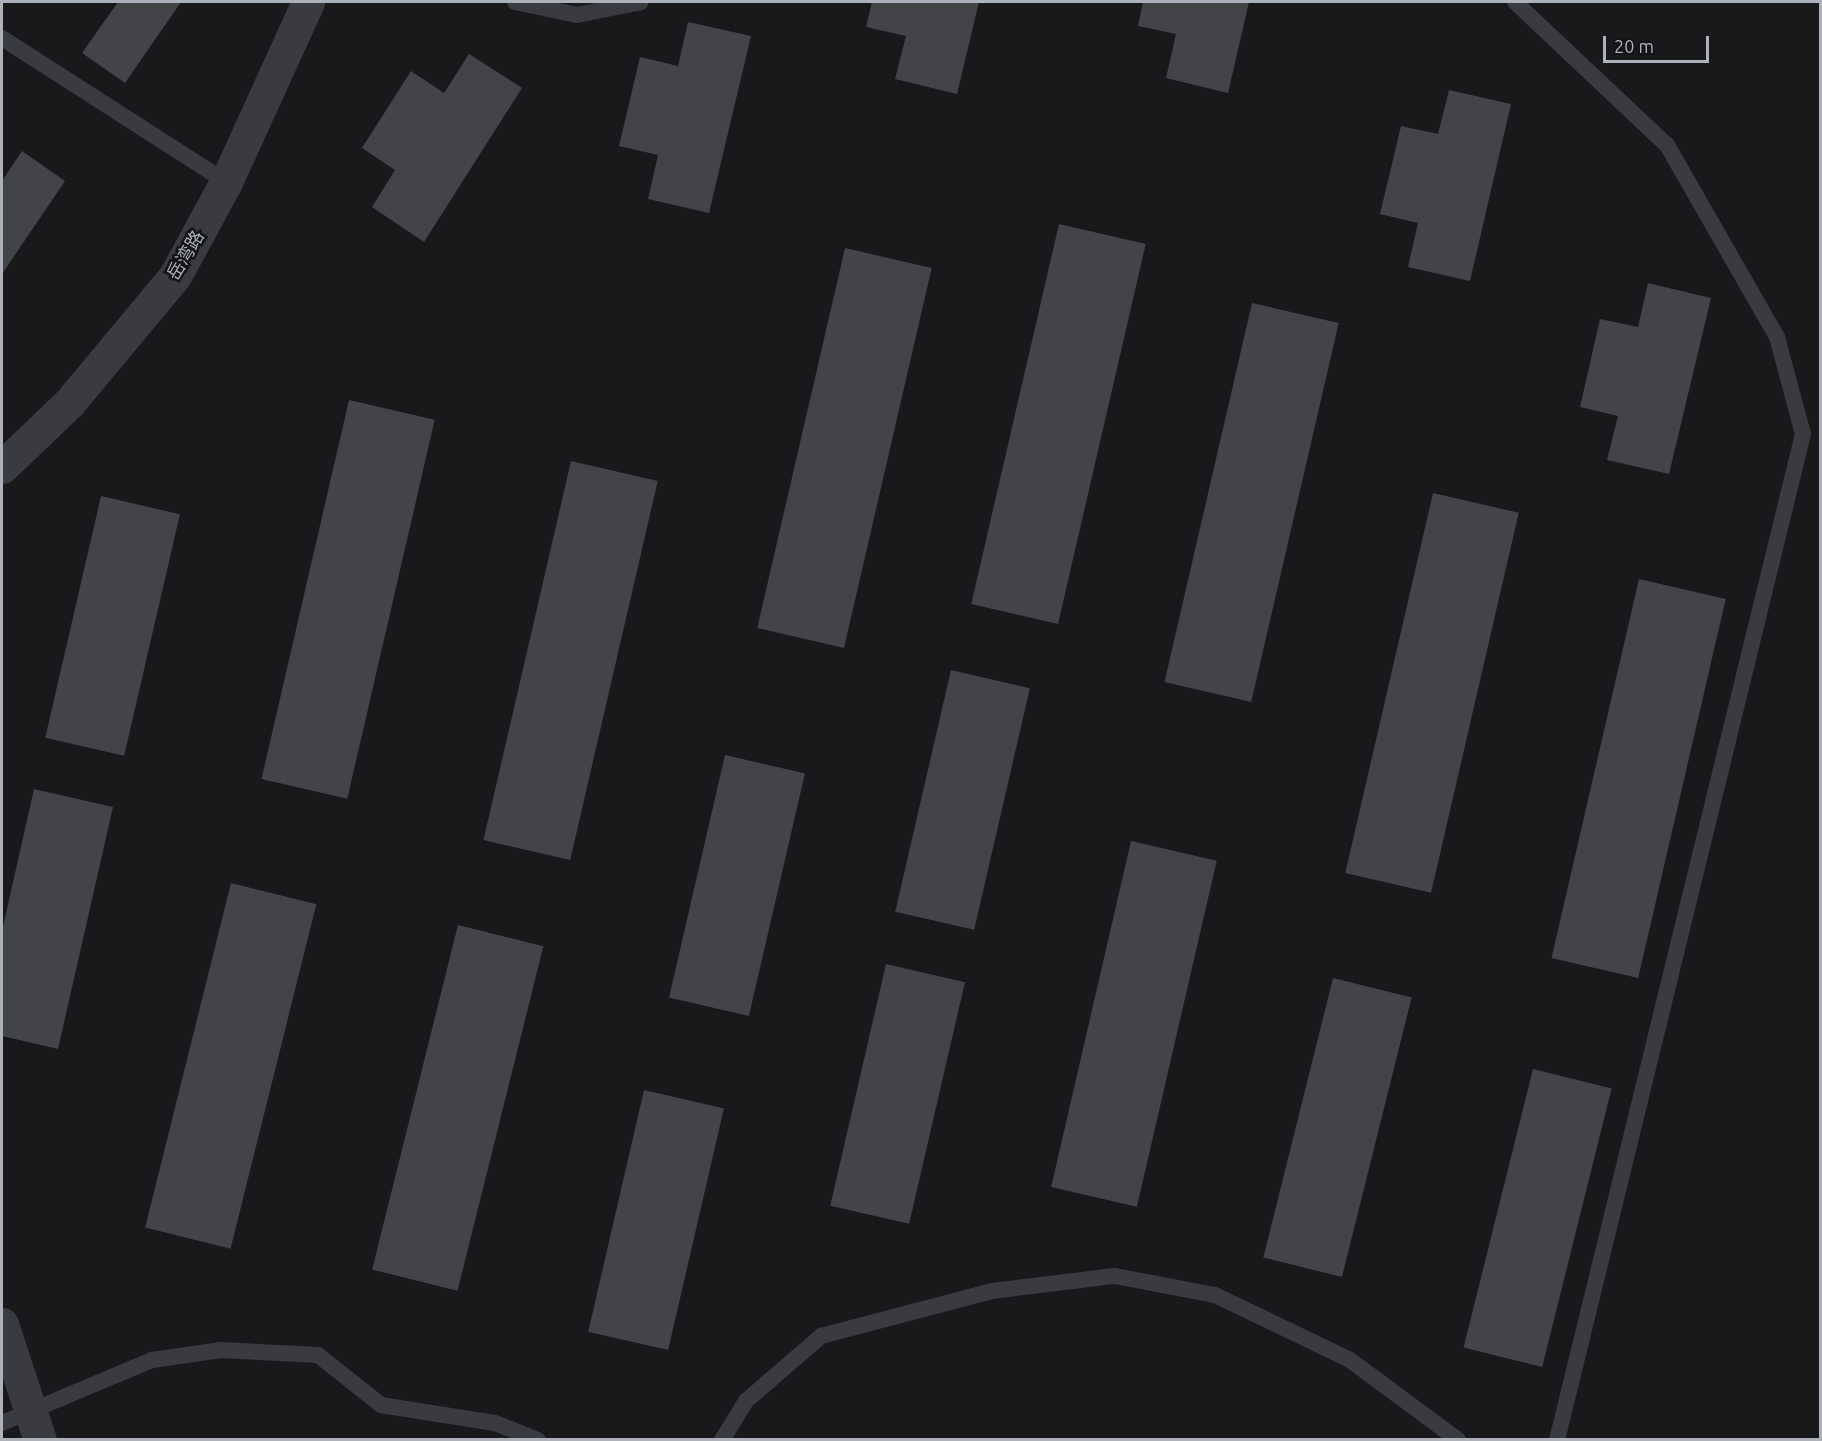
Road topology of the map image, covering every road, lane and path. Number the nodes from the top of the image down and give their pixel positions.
1 (308, 2) edge
2 (515, 2) edge
3 (642, 2) edge
4 (1515, 2) edge
5 (2, 38) edge
6 (226, 182) junction
7 (2, 467) edge
8 (2, 1324) edge
9 (24, 1425) edge
10 (538, 1440) edge
11 (722, 1440) edge
12 (1458, 1440) edge
13 (1557, 1440) edge

1 - 6 street, 岳湾路
2 - 3 lane
4 - 13 lane
5 - 6 lane
6 - 7 street, 岳湾路
8 - 9 street
9 - 10 lane
11 - 12 lane

